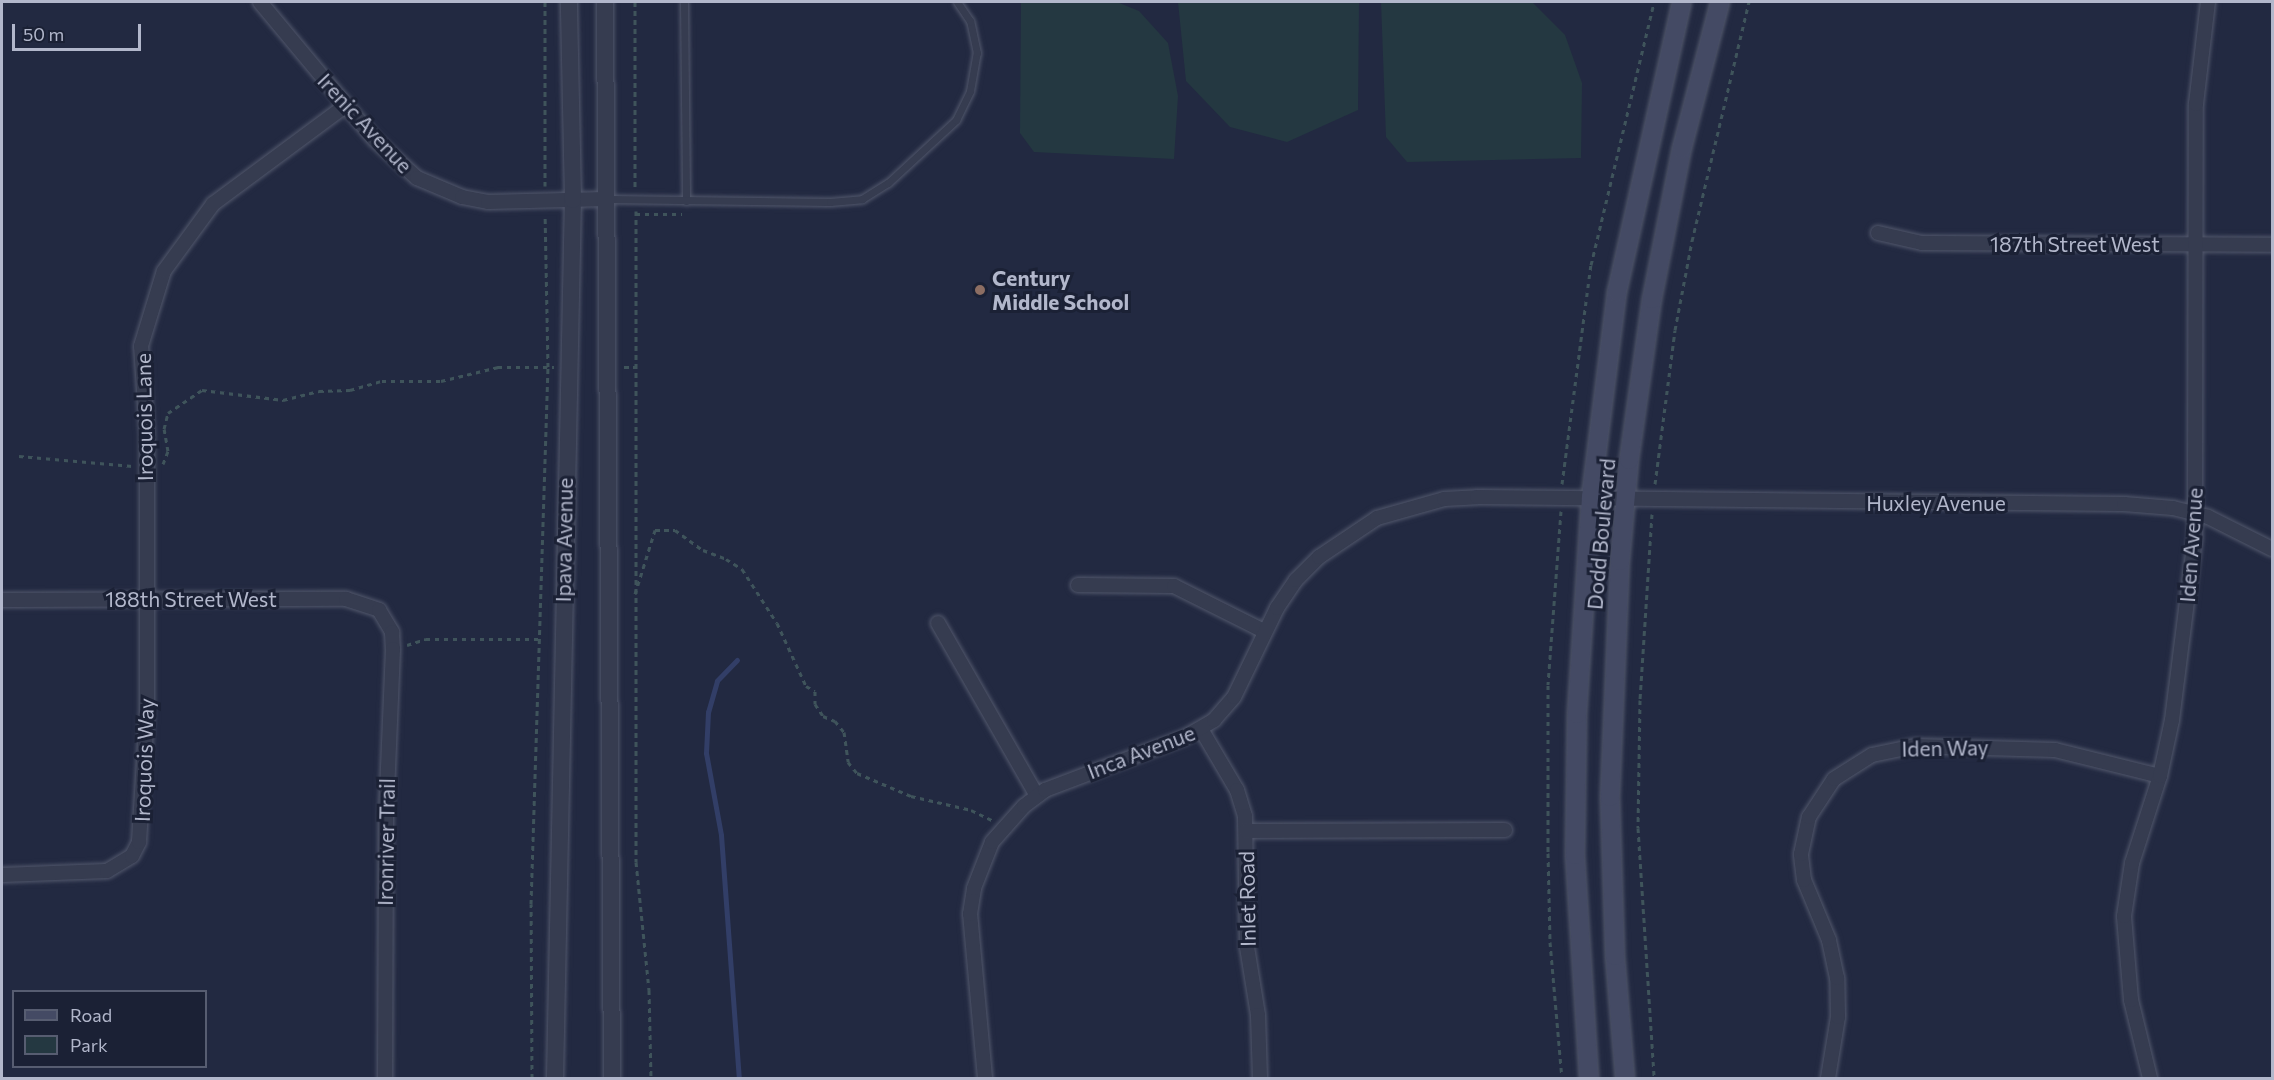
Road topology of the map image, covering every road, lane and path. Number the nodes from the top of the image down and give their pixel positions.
1 (545, 2) edge
2 (569, 2) edge
3 (605, 2) edge
4 (635, 2) edge
5 (684, 2) edge
6 (957, 2) edge
7 (1682, 2) edge
8 (1720, 2) edge
9 (1749, 2) edge
10 (2208, 2) edge
11 (266, 4) edge
12 (345, 106) junction
13 (606, 199) junction
14 (635, 199) junction
15 (573, 200) junction
16 (545, 201) junction
17 (686, 201) junction
18 (693, 213) dead end
19 (636, 214) junction
20 (1878, 233) dead end
21 (2199, 245) junction
22 (2272, 245) edge
23 (548, 367) junction
24 (19, 456) dead end
25 (146, 466) junction
26 (1591, 497) junction
27 (1626, 497) junction
28 (1654, 498) junction
29 (2196, 514) junction
30 (2272, 549) edge
31 (1078, 585) dead end
32 (145, 598) junction
33 (634, 598) junction
34 (2, 600) edge
35 (379, 610) joint
36 (938, 623) dead end
37 (1264, 632) junction
38 (539, 639) junction
39 (393, 649) junction
40 (1201, 729) junction
41 (2160, 776) junction
42 (1037, 796) junction
43 (1002, 828) junction
44 (1505, 830) dead end
45 (1246, 831) junction
46 (2, 875) edge
47 (385, 1078) edge
48 (532, 1078) edge
49 (555, 1078) edge
50 (612, 1078) edge
51 (651, 1078) edge
52 (986, 1078) edge
53 (1260, 1078) edge
54 (1589, 1078) edge
55 (1625, 1078) edge
56 (1654, 1078) edge
57 (1828, 1078) edge
58 (2150, 1078) edge

1 - 16 path
2 - 15 street, Ipava Avenue
3 - 13 street, Ipava Avenue
4 - 14 path
5 - 17 lane
6 - 17 lane
7 - 26 main road, Dodd Boulevard
8 - 27 main road, Dodd Boulevard
9 - 28 path
10 - 21 street, Iden Avenue
11 - 12 street, Irenic Avenue
12 - 16 street, Irenic Avenue
12 - 25 street, Iroquois Lane
13 - 14 lane
13 - 15 street, Irenic Avenue
13 - 50 street, Ipava Avenue
14 - 17 lane
14 - 19 path
15 - 16 street, Irenic Avenue
15 - 49 street, Ipava Avenue
16 - 23 path
18 - 19 path
19 - 33 path
20 - 21 street, 187th Street West
21 - 22 street, 187th Street West
21 - 29 street, Iden Avenue
23 - 25 path
23 - 38 path
24 - 25 path
25 - 32 street, Iroquois Lane
26 - 27 street, Huxley Avenue
26 - 37 street, Inca Avenue
26 - 54 main road, Dodd Boulevard
27 - 28 street, Huxley Avenue
27 - 55 main road, Dodd Boulevard
28 - 29 street, Huxley Avenue
28 - 56 path
29 - 30 street, Huxley Avenue
29 - 41 street, Iden Avenue
31 - 37 street
32 - 34 street, 188th Street West
32 - 35 street, 188th Street West
32 - 46 street, Iroquois Way
33 - 43 path
33 - 51 path
35 - 39 street, Ironriver Trail
36 - 42 street
37 - 40 street, Inca Avenue
38 - 39 path
38 - 48 path
39 - 47 street, Ironriver Trail
40 - 42 street, Inca Avenue
40 - 45 street, Inlet Road
41 - 57 street, Iden Way
41 - 58 street, Iden Avenue
42 - 43 street, Inca Avenue
43 - 52 street, Inca Avenue
44 - 45 street
45 - 53 street, Inlet Road

